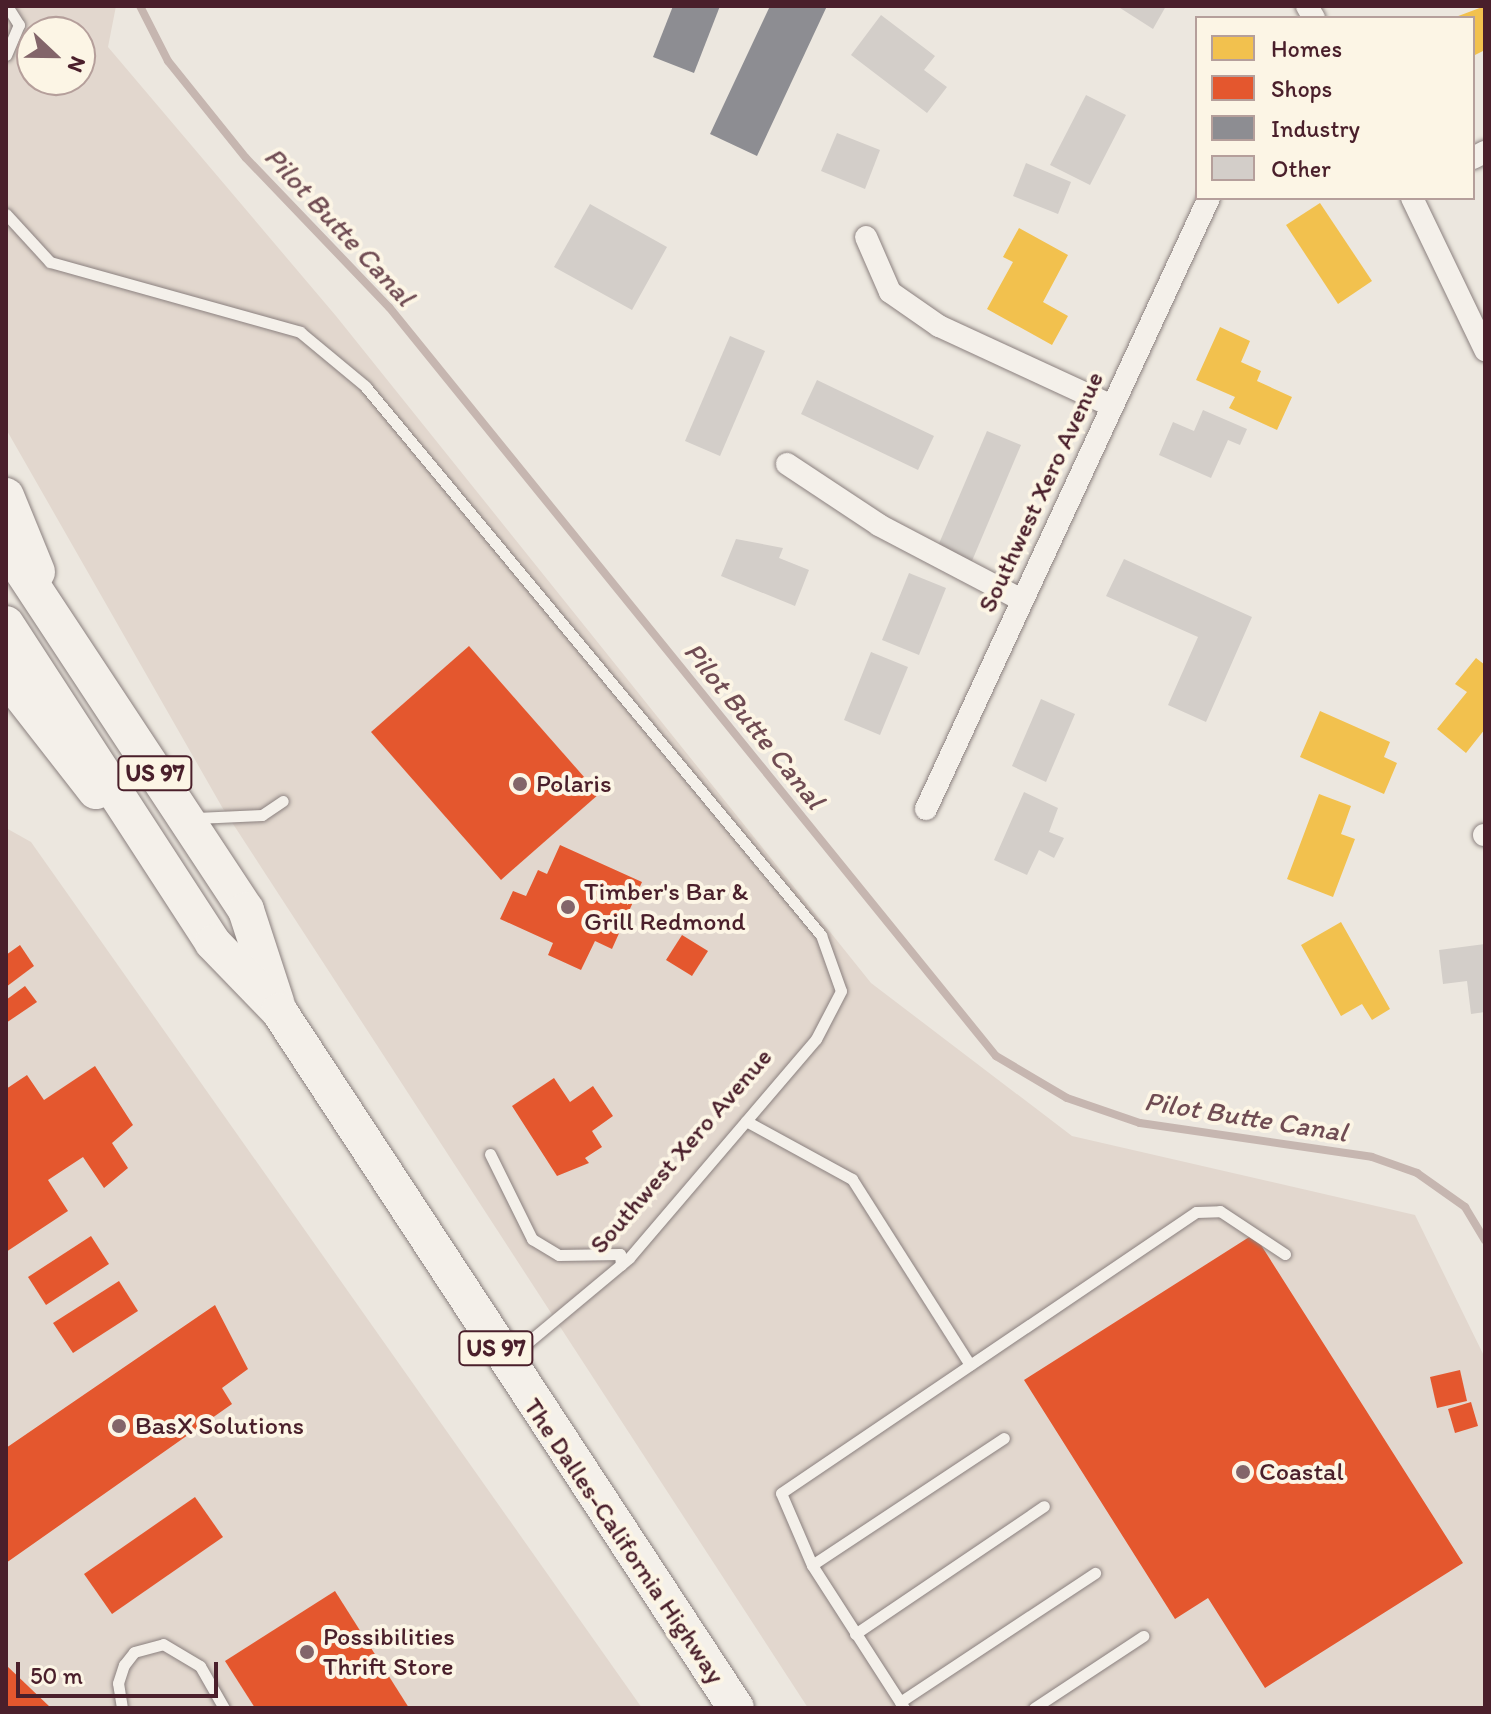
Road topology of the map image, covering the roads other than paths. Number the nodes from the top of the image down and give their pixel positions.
1 (7, 6) edge
2 (6, 55) edge
3 (1208, 200) edge
4 (1413, 200) edge
5 (6, 214) edge
6 (866, 237) dead end
7 (1485, 350) edge
8 (1112, 406) junction
9 (787, 464) dead end
10 (6, 496) edge
11 (6, 546) edge
12 (1022, 600) junction
13 (56, 623) junction
14 (6, 624) edge
15 (6, 676) edge
16 (283, 801) dead end
17 (926, 809) dead end
18 (184, 816) junction
19 (153, 850) junction
20 (279, 1011) junction
21 (746, 1121) junction
22 (490, 1154) dead end
23 (1285, 1254) dead end
24 (621, 1265) junction
25 (504, 1361) junction
26 (970, 1365) junction
27 (1004, 1438) dead end
28 (1044, 1506) dead end
29 (812, 1565) junction
30 (1095, 1573) dead end
31 (855, 1634) junction
32 (1143, 1636) dead end
33 (902, 1705) edge
34 (122, 1708) edge
35 (224, 1708) edge
36 (736, 1708) edge
37 (1034, 1708) edge

1 - 2 lane
3 - 8 street, Southwest Xero Avenue
4 - 7 street
5 - 21 lane, Southwest Xero Avenue
6 - 8 street
8 - 12 street, Southwest Xero Avenue
9 - 12 street
10 - 13 highway
11 - 13 highway, The Dalles-California Highway / US 97
12 - 17 street, Southwest Xero Avenue
13 - 18 highway, The Dalles-California Highway / US 97
14 - 19 highway, The Dalles-California Highway / US 97
15 - 19 highway
16 - 18 lane
18 - 20 highway, The Dalles-California Highway / US 97
19 - 20 highway, The Dalles-California Highway / US 97
20 - 25 highway, The Dalles-California Highway / US 97
21 - 24 lane, Southwest Xero Avenue
21 - 26 lane
22 - 24 lane
23 - 26 lane
24 - 25 lane, Southwest Xero Avenue
25 - 36 highway, The Dalles-California Highway / US 97
26 - 29 lane
27 - 29 lane
28 - 31 lane
29 - 31 lane
30 - 33 lane
31 - 33 lane
32 - 37 lane
34 - 35 lane

